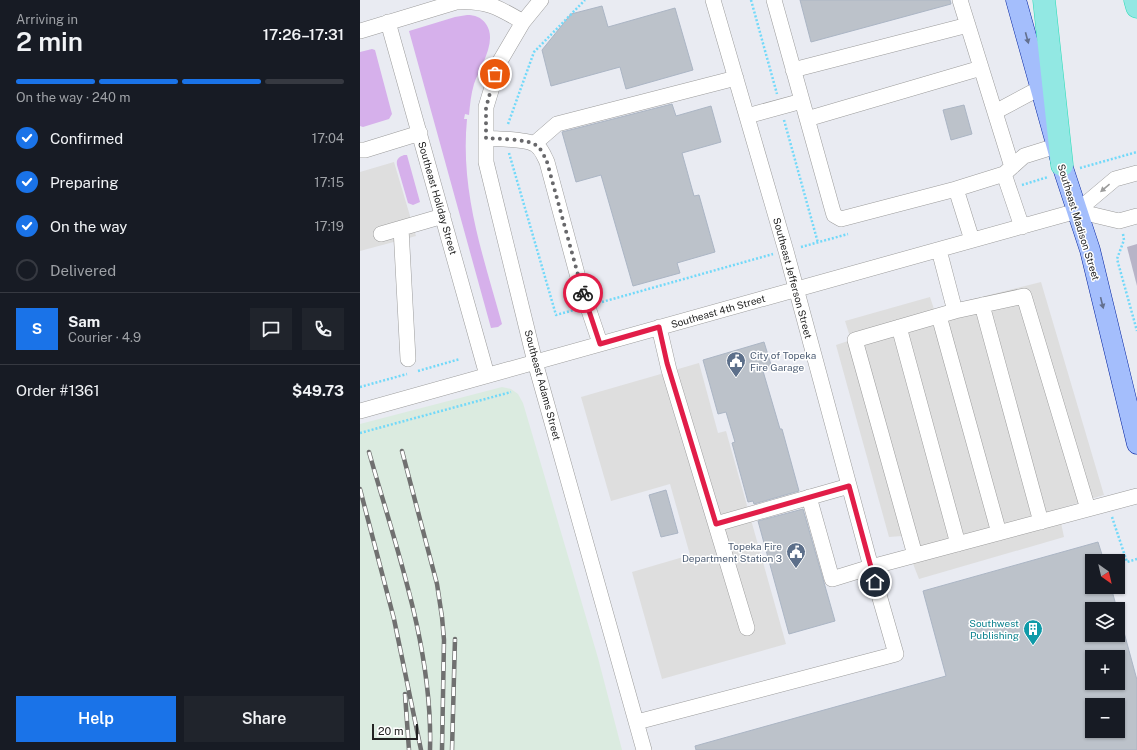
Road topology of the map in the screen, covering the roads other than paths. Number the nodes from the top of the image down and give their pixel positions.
1 (542, 0) edge
2 (713, 0) edge
3 (774, 0) edge
4 (960, 0) edge
5 (1016, 0) edge
6 (1044, 0) edge
7 (1135, 0) edge
8 (431, 5) edge
9 (1137, 7) edge
10 (388, 22) junction
11 (523, 22) junction
12 (968, 25) junction
13 (360, 31) edge
14 (981, 68) junction
15 (794, 70) junction
16 (736, 78) junction
17 (1040, 88) junction
18 (802, 101) junction
19 (995, 112) junction
20 (747, 116) junction
21 (807, 119) junction
22 (420, 133) junction
23 (486, 138) junction
24 (534, 144) junction
25 (360, 150) edge
26 (1061, 161) junction
27 (1008, 170) junction
28 (1137, 173) edge
29 (956, 189) junction
30 (1077, 212) junction
31 (443, 216) junction
32 (1137, 216) edge
33 (1022, 227) junction
34 (401, 228) junction
35 (381, 234) dead end
36 (972, 240) junction
37 (939, 250) junction
38 (796, 289) junction
39 (982, 305) junction
40 (955, 311) junction
41 (939, 316) junction
42 (659, 327) junction
43 (899, 327) junction
44 (600, 344) junction
45 (408, 359) dead end
46 (535, 362) junction
47 (487, 375) junction
48 (360, 411) edge
49 (1137, 444) edge
50 (849, 486) junction
51 (1137, 496) edge
52 (810, 497) junction
53 (1088, 509) junction
54 (1041, 522) junction
55 (716, 524) junction
56 (999, 533) junction
57 (958, 544) junction
58 (916, 555) junction
59 (871, 567) junction
60 (748, 628) dead end
61 (637, 722) junction
62 (644, 750) edge

1 - 11 street, Southeast Adams Street
2 - 16 street, Southeast Jefferson Street
3 - 15 street
4 - 12 street
5 -> 17 main road, Southeast Madison Street
6 - 26 highway
7 - 9 highway
8 - 10 street
8 - 11 street
10 - 13 street
10 - 22 street, Southeast Holiday Street
11 - 23 street, Southeast Adams Street
12 - 14 street
12 - 15 street
14 - 19 street
14 - 21 street
15 - 18 street
16 - 20 street, Southeast Jefferson Street
16 - 24 street
17 - 19 street
17 - 26 main road, Southeast Madison Street
18 - 20 street
18 - 21 street
19 - 27 street
20 - 38 street, Southeast Jefferson Street
21 - 29 street
22 - 25 street
22 - 31 street, Southeast Holiday Street
23 - 24 street
23 - 46 street, Southeast Adams Street
24 - 44 street
26 - 27 street
26 - 30 main road, Southeast Madison Street
27 - 29 street
27 - 33 street
28 -> 30 street, Southeast 4th Street
29 - 36 street
30 - 32 street, Southeast 4th Street
30 - 33 street, Southeast 4th Street
30 -> 49 main road, Southeast Madison Street
31 - 34 street
31 - 47 street, Southeast Holiday Street
33 - 36 street, Southeast 4th Street
34 - 35 street
34 - 45 street
36 - 37 street, Southeast 4th Street
37 - 38 street, Southeast 4th Street
37 - 40 street
38 - 42 street, Southeast 4th Street
38 - 50 street, Southeast Jefferson Street
39 - 40 street
39 - 53 street
39 - 54 street
40 - 41 street
41 - 43 street
41 - 56 street
42 - 44 street, Southeast 4th Street
42 - 55 street
43 - 57 street
43 - 58 street
44 - 46 street, Southeast 4th Street
46 - 47 street, Southeast 4th Street
46 - 61 street, Southeast Adams Street
47 - 48 street, Southeast 4th Street
50 - 52 street
50 - 59 street, Southeast Jefferson Street
51 - 53 street
52 - 55 street
52 - 59 street
53 - 54 street
54 - 56 street
55 - 60 street
56 - 57 street
57 - 58 street
58 - 59 street
59 - 61 street, Southeast Jefferson Street
61 - 62 street, Southeast Adams Street

